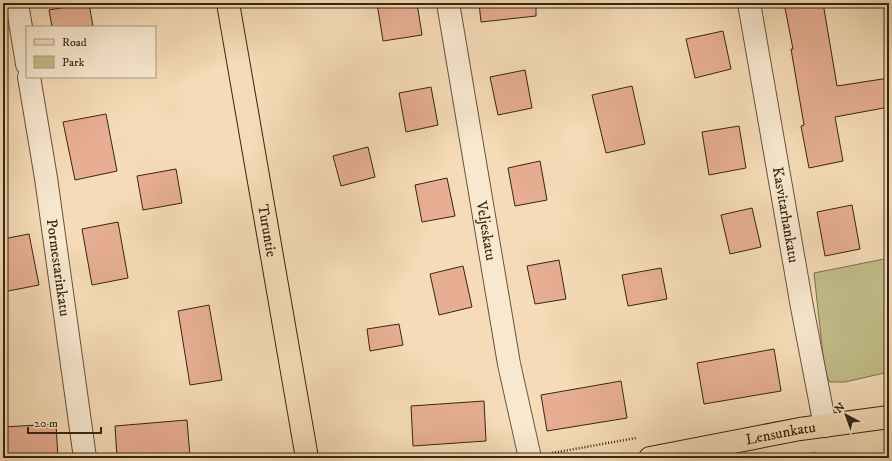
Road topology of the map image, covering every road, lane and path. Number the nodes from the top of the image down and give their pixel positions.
1 (17, 3) edge
2 (228, 3) edge
3 (448, 3) edge
4 (749, 3) edge
5 (26, 58) edge
6 (29, 78) edge
7 (889, 417) edge
8 (825, 426) junction
9 (85, 458) edge
10 (307, 458) edge
11 (530, 458) edge
12 (650, 458) edge

1 - 5 street
2 - 10 main road, Turuntie
3 - 11 street, Veljeskatu
4 - 8 street, Kasvitarhankatu
6 - 9 street, Pormestarinkatu
7 - 8 main road, Lensunkatu
8 - 12 main road, Lensunkatu

